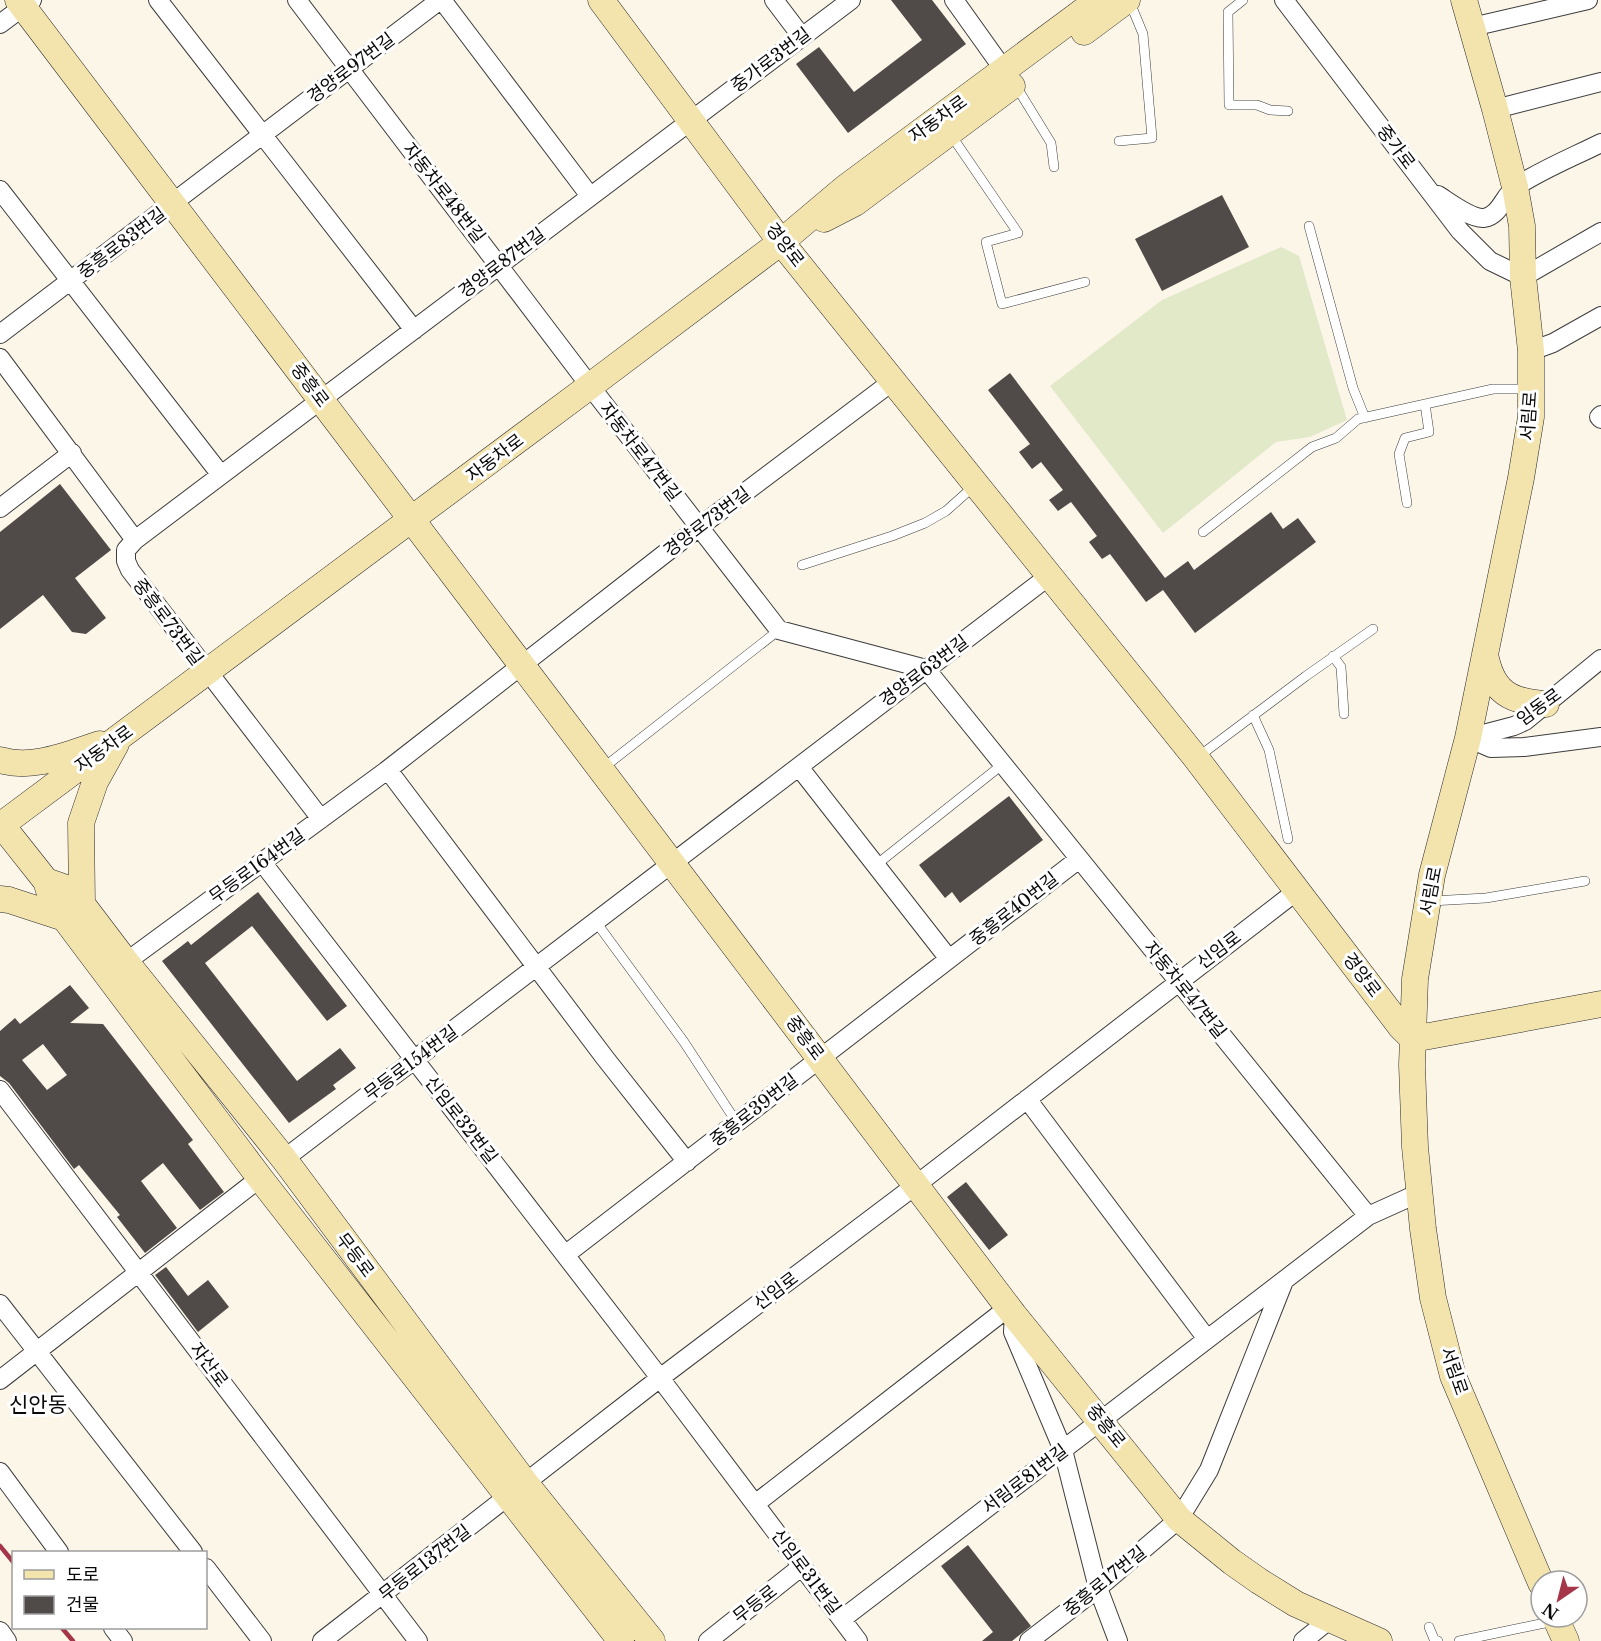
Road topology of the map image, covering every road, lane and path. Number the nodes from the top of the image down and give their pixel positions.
1 (158, 0) edge
2 (297, 0) edge
3 (441, 0) edge
4 (601, 0) edge
5 (774, 0) edge
6 (851, 0) edge
7 (954, 0) edge
8 (1098, 0) edge
9 (1128, 0) edge
10 (1243, 0) edge
11 (1284, 0) edge
12 (1464, 0) edge
13 (1588, 0) edge
14 (24, 2) edge
15 (0, 24) edge
16 (1472, 27) junction
17 (802, 37) junction
18 (349, 70) junction
19 (1009, 77) junction
20 (1601, 82) edge
21 (1495, 109) junction
22 (1288, 111) dead end
23 (691, 119) junction
24 (950, 133) junction
25 (262, 136) junction
26 (1119, 141) dead end
27 (1601, 143) edge
28 (1054, 167) dead end
29 (1426, 187) junction
30 (1515, 187) junction
31 (0, 190) edge
32 (590, 196) junction
33 (173, 204) junction
34 (1309, 226) dead end
35 (1601, 232) edge
36 (781, 242) junction
37 (499, 265) junction
38 (1523, 277) junction
39 (70, 281) junction
40 (1085, 282) dead end
41 (1601, 316) edge
42 (414, 330) junction
43 (0, 334) edge
44 (1531, 351) junction
45 (0, 358) edge
46 (893, 381) junction
47 (590, 387) junction
48 (1531, 389) junction
49 (321, 400) junction
50 (1425, 404) junction
51 (1365, 418) junction
52 (72, 453) junction
53 (221, 476) junction
54 (975, 484) junction
55 (1407, 503) dead end
56 (0, 507) edge
57 (411, 519) junction
58 (699, 527) junction
59 (1203, 532) dead end
60 (135, 540) junction
61 (802, 565) dead end
62 (1048, 576) junction
63 (1373, 629) dead end
64 (779, 630) junction
65 (1485, 654) junction
66 (1333, 656) junction
67 (1601, 659) edge
68 (522, 666) junction
69 (926, 669) junction
70 (207, 673) junction
71 (1546, 704) junction
72 (1344, 714) dead end
73 (1253, 715) junction
74 (1601, 737) edge
75 (120, 738) junction
76 (1468, 738) junction
77 (1196, 758) junction
78 (0, 760) edge
79 (1003, 764) junction
80 (799, 767) junction
81 (601, 769) junction
82 (388, 770) junction
83 (321, 819) junction
84 (0, 825) edge
85 (1288, 839) dead end
86 (1079, 859) junction
87 (262, 862) junction
88 (673, 864) junction
89 (876, 865) junction
90 (1585, 881) dead end
91 (1298, 890) junction
92 (0, 900) edge
93 (1428, 901) junction
94 (73, 911) junction
95 (596, 922) junction
96 (950, 959) junction
97 (126, 962) junction
98 (537, 968) junction
99 (1178, 981) junction
100 (1601, 1004) edge
101 (1413, 1039) junction
102 (820, 1059) junction
103 (414, 1060) junction
104 (0, 1090) edge
105 (1027, 1099) junction
106 (737, 1123) junction
107 (284, 1159) junction
108 (687, 1162) junction
109 (260, 1178) junction
110 (916, 1185) junction
111 (1419, 1193) junction
112 (1368, 1216) junction
113 (565, 1255) junction
114 (139, 1273) junction
115 (1284, 1281) junction
116 (0, 1304) edge
117 (1011, 1311) junction
118 (1208, 1339) junction
119 (37, 1352) junction
120 (660, 1378) junction
121 (0, 1380) edge
122 (1101, 1420) junction
123 (1063, 1450) junction
124 (0, 1472) edge
125 (517, 1491) junction
126 (755, 1504) junction
127 (1179, 1519) junction
128 (57, 1551) edge
129 (192, 1551) edge
130 (801, 1567) junction
131 (207, 1569) edge
132 (1535, 1569) edge
133 (1098, 1588) junction
134 (383, 1595) junction
135 (842, 1619) junction
136 (1329, 1620) junction
137 (1429, 1627) dead end
138 (114, 1629) edge
139 (1539, 1629) edge
140 (0, 1631) edge
141 (7, 1641) edge
142 (123, 1641) edge
143 (262, 1641) edge
144 (322, 1641) edge
145 (418, 1641) edge
146 (621, 1641) edge
147 (652, 1641) edge
148 (708, 1641) edge
149 (858, 1641) edge
150 (1029, 1641) edge
151 (1118, 1641) edge
152 (1303, 1641) edge
153 (1379, 1641) edge
154 (1438, 1641) edge
155 (1459, 1641) edge

1 - 25 street
2 - 18 street, 자동차로48번길
3 - 18 street, 경양로97번길
3 - 32 street, 경양로97번길
4 - 23 street, 경양로
5 - 17 street
6 - 17 street, 중가로3번길
7 - 19 street
8 - 19 street, 자동차로
9 - 19 street, 자동차로
9 - 26 lane
10 - 22 lane
11 - 29 street, 중가로
12 - 16 street, 서림로
13 - 16 street
14 - 15 street
14 - 33 street, 중흥로
16 - 21 street, 서림로
17 - 23 street, 중가로3번길
18 - 25 street, 경양로97번길
18 - 37 street, 자동차로48번길
19 - 24 street, 자동차로
19 - 28 lane
19 - 36 street, 자동차로
20 - 21 street
21 - 30 street, 서림로
23 - 32 street, 경양로87번길
23 - 36 street, 경양로
24 - 36 street, 자동차로
24 - 40 lane, 자동차로
25 - 33 street, 경양로97번길
25 - 42 street
27 - 30 street
29 - 30 street
29 - 38 street, 중가로
30 - 38 street, 서림로
31 - 39 street, 중흥로83번길
32 - 37 street, 경양로87번길
33 - 39 street, 중흥로83번길
33 - 49 street, 중흥로
34 - 51 lane
35 - 38 street
36 - 46 street, 경양로
36 - 47 street, 자동차로
37 - 42 street, 경양로87번길
37 - 47 street, 자동차로48번길
38 - 44 street, 서림로
39 - 43 street, 중흥로83번길
39 - 53 street, 중흥로83번길
41 - 44 street
42 - 49 street, 경양로87번길
44 - 48 street, 서림로
45 - 52 street
46 - 54 street, 경양로
46 - 58 street, 경양로73번길
47 - 57 street, 자동차로
47 - 58 street, 자동차로47번길
48 - 50 lane
48 - 65 street, 서림로
49 - 53 street
49 - 57 street, 중흥로
50 - 51 lane
50 - 55 lane
51 - 59 lane
52 - 56 street
52 - 60 street
53 - 60 street
54 - 61 lane
54 - 62 street, 경양로
57 - 68 street, 중흥로
57 - 70 street, 자동차로
58 - 64 street, 자동차로47번길
58 - 68 street, 경양로73번길
60 - 70 street, 중흥로73번길
62 - 69 street, 경양로63번길
62 - 77 street, 경양로
63 - 66 lane
64 - 69 street
64 - 81 lane
65 - 71 street
65 - 76 street, 서림로
66 - 72 lane
66 - 73 lane
67 - 71 street, 임동로
68 - 81 street, 중흥로
68 - 82 street, 무등로164번길
69 - 79 street, 자동차로47번길
69 - 80 street, 경양로63번길
70 - 75 street, 자동차로
70 - 83 street
71 - 76 street, 임동로
73 - 77 lane
73 - 85 lane
74 - 76 street
75 - 78 street
75 - 84 street, 자동차로
75 - 94 street
76 - 93 street, 서림로
77 - 91 street, 경양로
79 - 86 street, 자동차로47번길
79 - 89 lane
80 - 88 street, 경양로63번길
80 - 89 street
81 - 88 street, 중흥로
82 - 83 street, 무등로164번길
82 - 98 street
83 - 87 street, 무등로164번길
84 - 94 street, 무등로
86 - 96 street, 중흥로40번길
86 - 99 street, 자동차로47번길
87 - 97 street, 무등로164번길
87 - 103 street, 신임로32번길
88 - 95 street, 무등로154번길
88 - 102 street, 중흥로
89 - 96 street
90 - 93 lane
91 - 99 street, 신임로
91 - 101 street, 경양로
92 - 94 street
93 - 101 street, 서림로
94 - 97 street, 무등로
94 - 109 street, 무등로
95 - 98 street, 무등로154번길
95 - 106 lane
96 - 102 street, 중흥로40번길
97 - 107 street, 무등로
98 - 103 street, 무등로154번길
98 - 108 street
99 - 105 street, 신임로
99 - 112 street, 자동차로47번길
100 - 101 street
101 - 111 street, 서림로
102 - 106 street, 중흥로39번길
102 - 110 street, 중흥로
103 - 107 street, 무등로154번길
103 - 113 street, 신임로32번길
104 - 114 street, 자산로
105 - 110 street, 신임로
105 - 118 street
106 - 108 street, 중흥로39번길
107 - 125 street, 무등로
108 - 113 street, 중흥로39번길
109 - 114 street
109 - 125 street, 무등로
110 - 117 street, 중흥로
110 - 120 street, 신임로
111 - 112 street, 서림로81번길
111 - 132 street, 서림로
112 - 115 street, 서림로81번길
113 - 120 street, 신임로32번길
114 - 119 street
114 - 134 street, 자산로
115 - 118 street, 서림로81번길
115 - 127 street
116 - 119 street
117 - 122 street, 중흥로
117 - 123 street
117 - 126 street
118 - 122 street, 서림로81번길
119 - 121 street
119 - 129 street
120 - 125 street, 신임로
120 - 126 street, 신임로31번길
122 - 123 street, 서림로81번길
122 - 127 street, 중흥로
123 - 133 street
123 - 135 street, 서림로81번길
124 - 128 street
125 - 134 street, 무등로137번길
125 - 146 street, 무등로
125 - 147 street, 무등로
126 - 130 street, 신임로31번길
127 - 133 street, 중흥로17번길
127 - 136 street, 중흥로
130 - 135 street, 신임로31번길
130 - 148 street, 무등로
131 - 143 street
133 - 150 street, 중흥로17번길
133 - 151 street
134 - 144 street, 무등로137번길
134 - 145 street, 자산로
135 - 149 street, 신임로31번길
136 - 152 street
136 - 153 street, 중흥로
137 - 154 lane
138 - 142 street
139 - 155 lane
140 - 141 street

